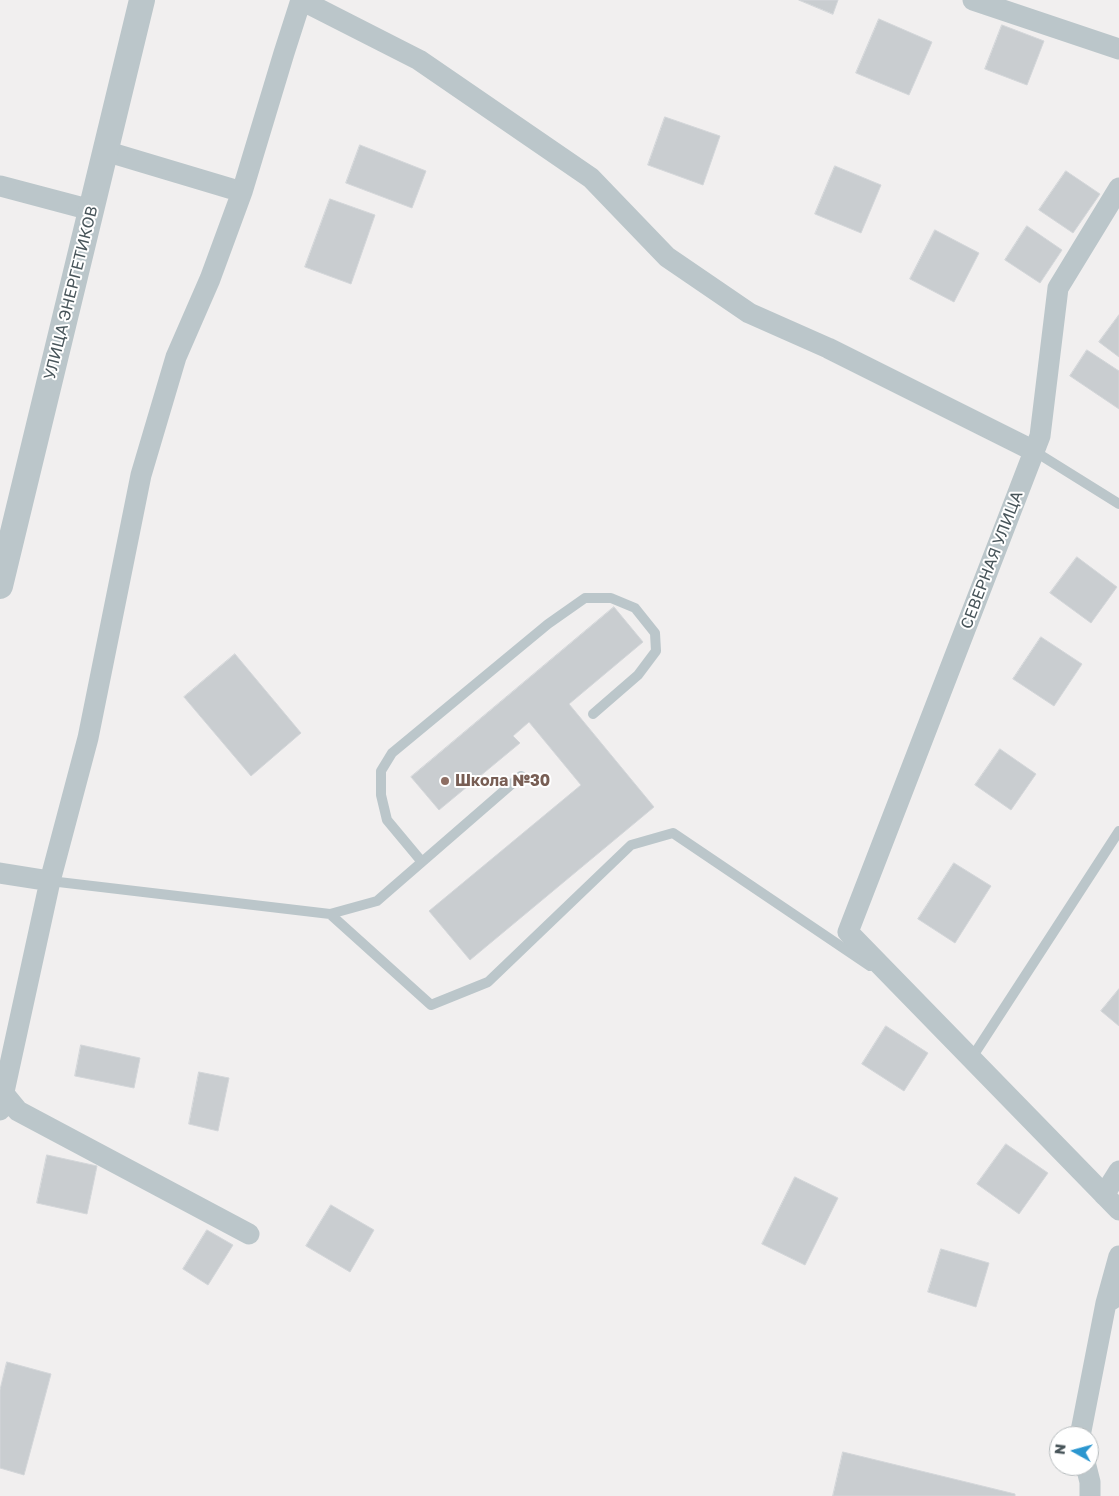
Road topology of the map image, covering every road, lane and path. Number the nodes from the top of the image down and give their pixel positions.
1 (142, 0) edge
2 (301, 0) edge
3 (973, 0) edge
4 (1119, 49) edge
5 (106, 151) junction
6 (0, 186) edge
7 (1119, 188) edge
8 (242, 192) junction
9 (91, 210) junction
10 (1034, 451) junction
11 (1119, 504) edge
12 (0, 586) edge
13 (593, 714) dead end
14 (521, 776) dead end
15 (1119, 831) edge
16 (422, 862) junction
17 (0, 873) edge
18 (50, 881) junction
19 (330, 914) junction
20 (904, 989) junction
21 (972, 1059) junction
22 (2, 1102) edge
23 (1119, 1172) edge
24 (1104, 1195) junction
25 (1119, 1210) edge
26 (249, 1234) dead end
27 (1119, 1256) edge
28 (1113, 1299) edge
29 (1082, 1426) edge
30 (1088, 1476) edge
31 (1090, 1496) edge

1 - 5 street, УЛИЦА ЭНЕРГЕТИКОВ
2 - 8 street
2 - 10 street
3 - 4 street
5 - 8 street
5 - 9 street, УЛИЦА ЭНЕРГЕТИКОВ
6 - 9 street
7 - 10 street, СЕВЕРНАЯ УЛИЦА
8 - 18 street
9 - 12 street, УЛИЦА ЭНЕРГЕТИКОВ
10 - 11 lane
10 - 20 street, СЕВЕРНАЯ УЛИЦА
13 - 16 lane
14 - 16 lane
15 - 21 lane
16 - 19 lane
17 - 18 street
18 - 19 lane
18 - 22 street
19 - 20 lane
20 - 21 street
21 - 24 street
22 - 26 street
23 - 24 street
24 - 25 street
27 - 28 street
28 - 29 street
30 - 31 street

